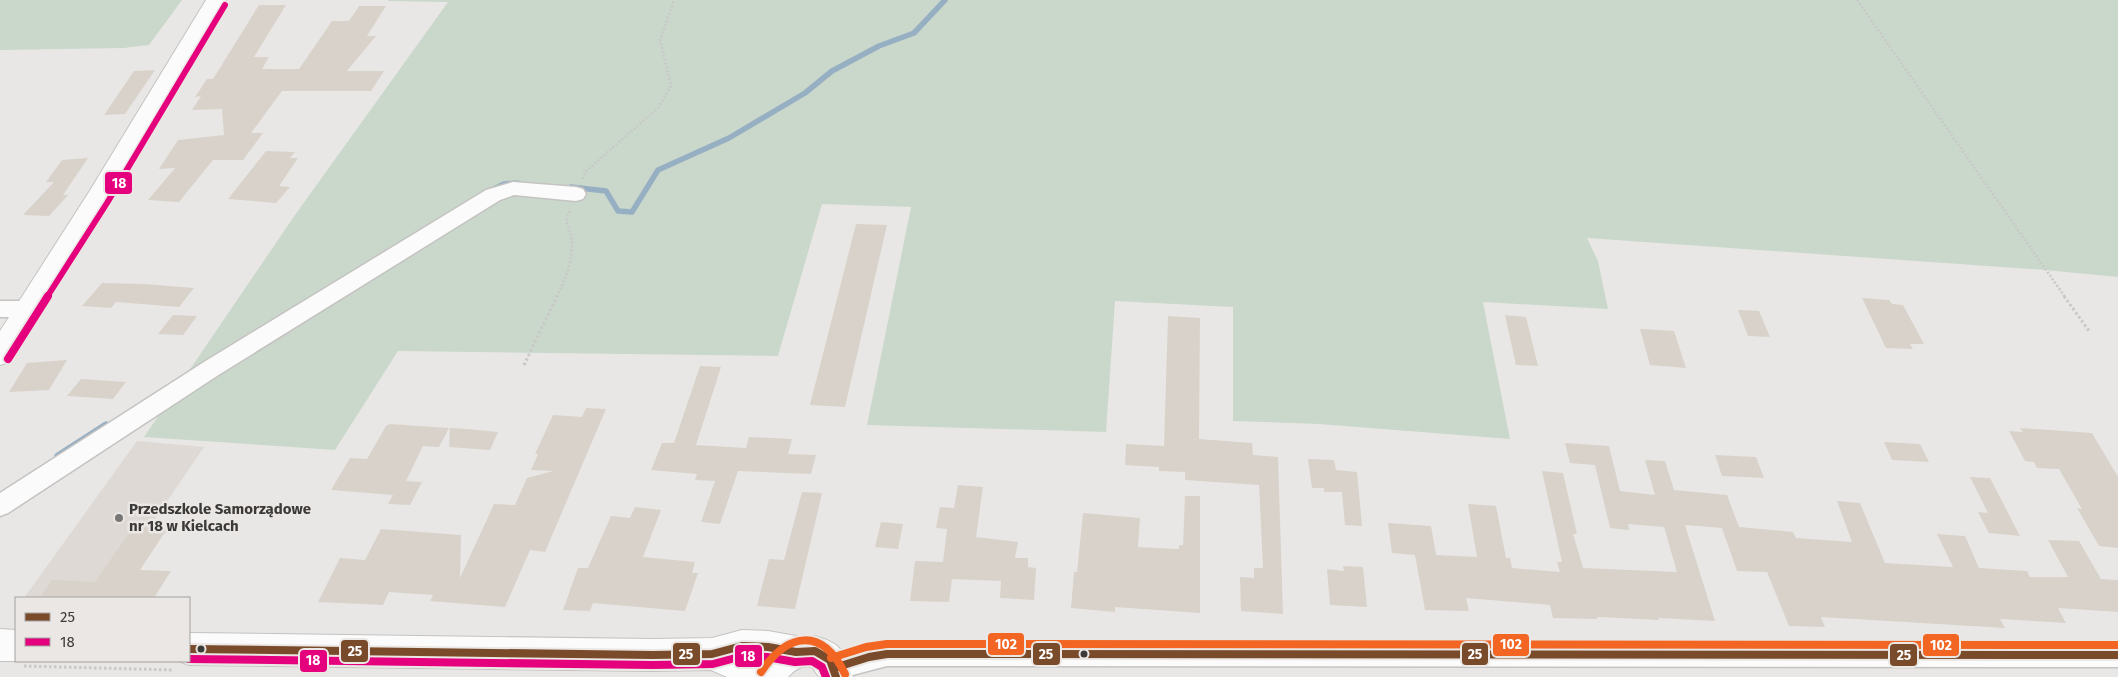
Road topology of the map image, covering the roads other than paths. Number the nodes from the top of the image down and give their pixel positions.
1 (216, 0) edge
2 (579, 188) road end
3 (0, 309) edge
4 (28, 309) junction
5 (0, 354) edge
6 (0, 506) edge
7 (0, 645) edge
8 (15, 646) edge
9 (190, 649) edge
10 (796, 652) junction
11 (712, 654) junction
12 (2118, 654) edge
13 (835, 672) edge
14 (766, 677) edge
15 (770, 677) edge

1 - 4 main road
2 - 6 street
3 - 4 street
4 - 5 main road
7 - 8 main road
9 - 11 main road
10 - 11 main road
10 - 13 main road
10 - 15 main road
11 - 14 main road
12 - 13 street

